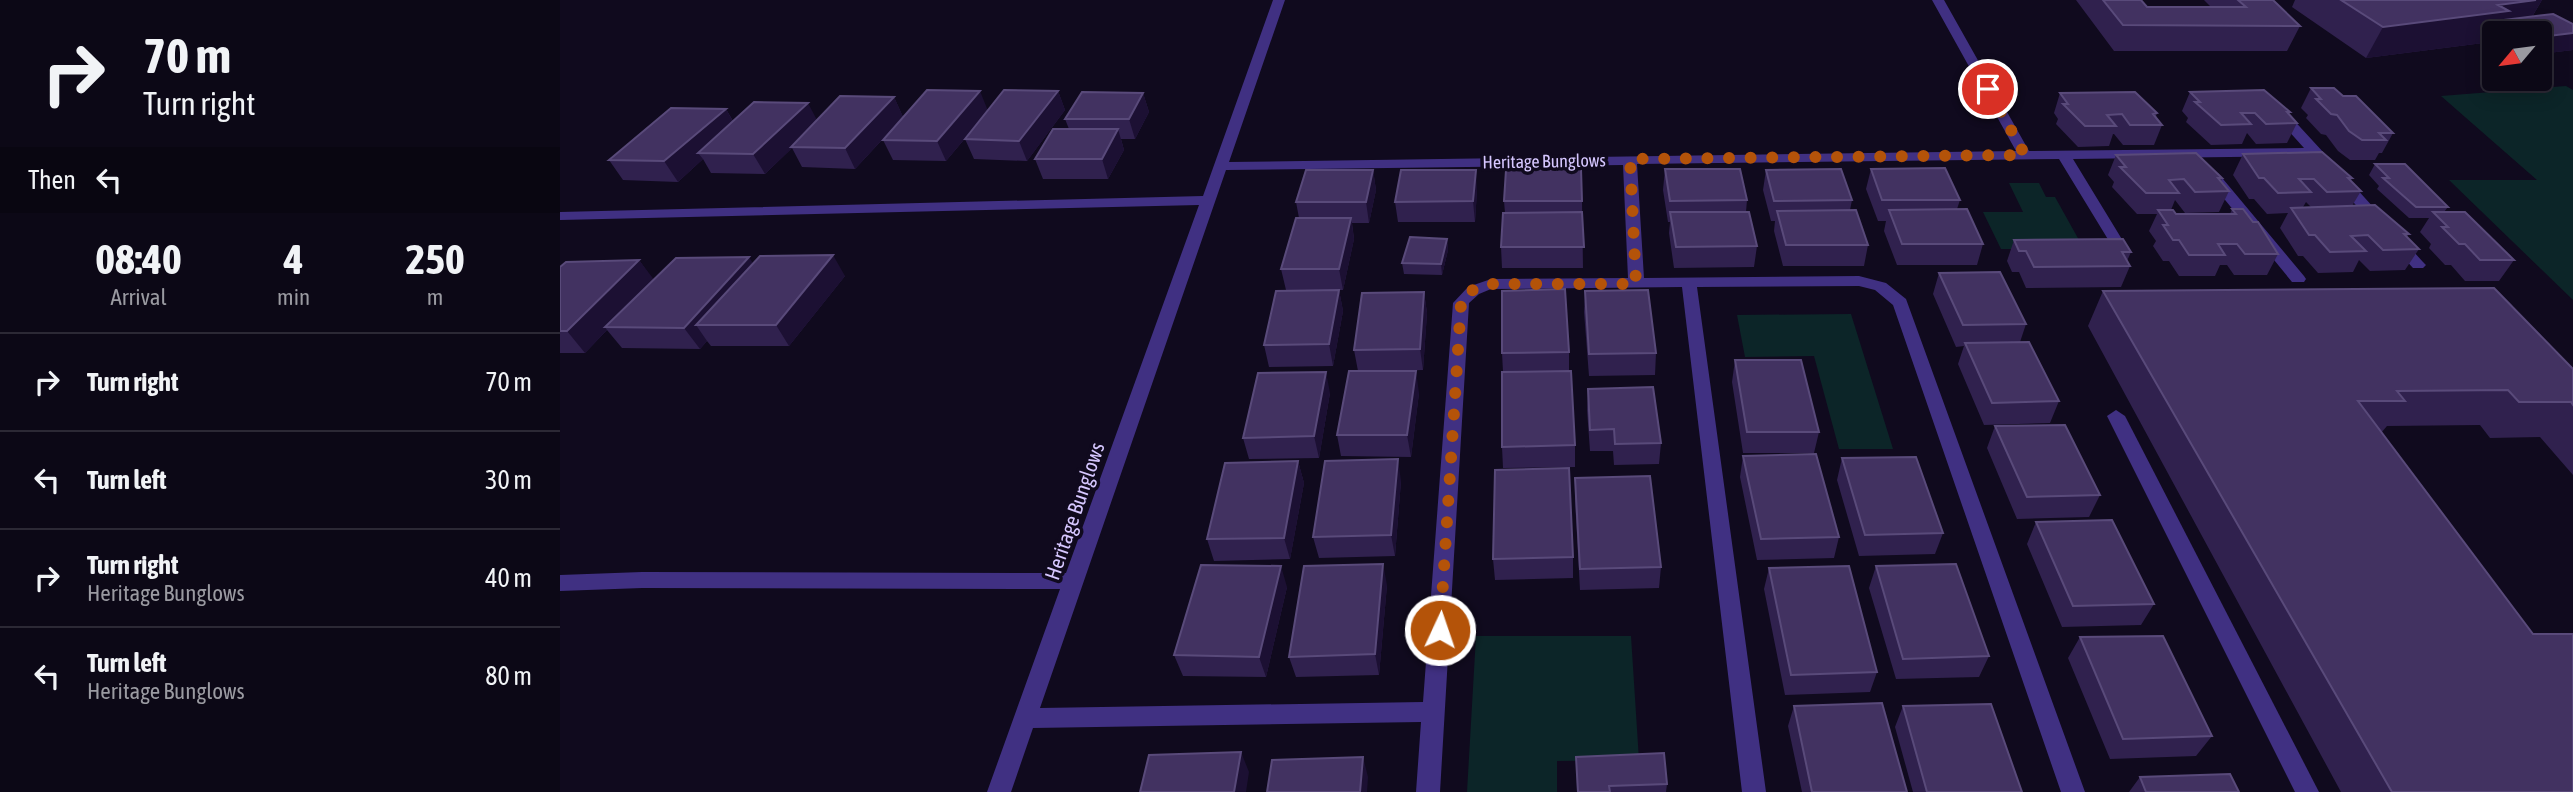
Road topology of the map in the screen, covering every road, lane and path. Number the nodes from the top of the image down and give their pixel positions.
1 (1279, 0) edge
2 (1938, 0) edge
3 (2284, 118) edge
4 (2315, 152) junction
5 (2195, 153) junction
6 (2025, 155) junction
7 (2064, 155) junction
8 (1630, 159) junction
9 (1220, 166) junction
10 (1208, 200) junction
11 (560, 216) edge
12 (2116, 241) edge
13 (2418, 265) edge
14 (2298, 279) dead end
15 (1636, 284) junction
16 (1689, 284) junction
17 (2116, 416) dead end
18 (1074, 581) junction
19 (560, 583) edge
20 (1435, 712) junction
21 (1025, 718) junction
22 (999, 792) edge
23 (1428, 792) edge
24 (1754, 792) edge
25 (2073, 792) edge
26 (2307, 792) edge

1 - 9 street, Heritage Bunglows
2 - 6 street
3 - 4 street
4 - 5 street, Heritage Bunglows
4 - 13 street
5 - 7 street, Heritage Bunglows
5 - 14 street
6 - 7 street, Heritage Bunglows
6 - 8 street, Heritage Bunglows
7 - 12 street
8 - 9 street, Heritage Bunglows
8 - 15 street
9 - 10 street, Heritage Bunglows
10 - 11 street
10 - 18 street, Heritage Bunglows
15 - 16 street
15 - 20 street
16 - 24 street
16 - 25 street
17 - 26 street
18 - 19 street
18 - 21 street, Heritage Bunglows
20 - 21 street
20 - 23 street
21 - 22 street, Heritage Bunglows

